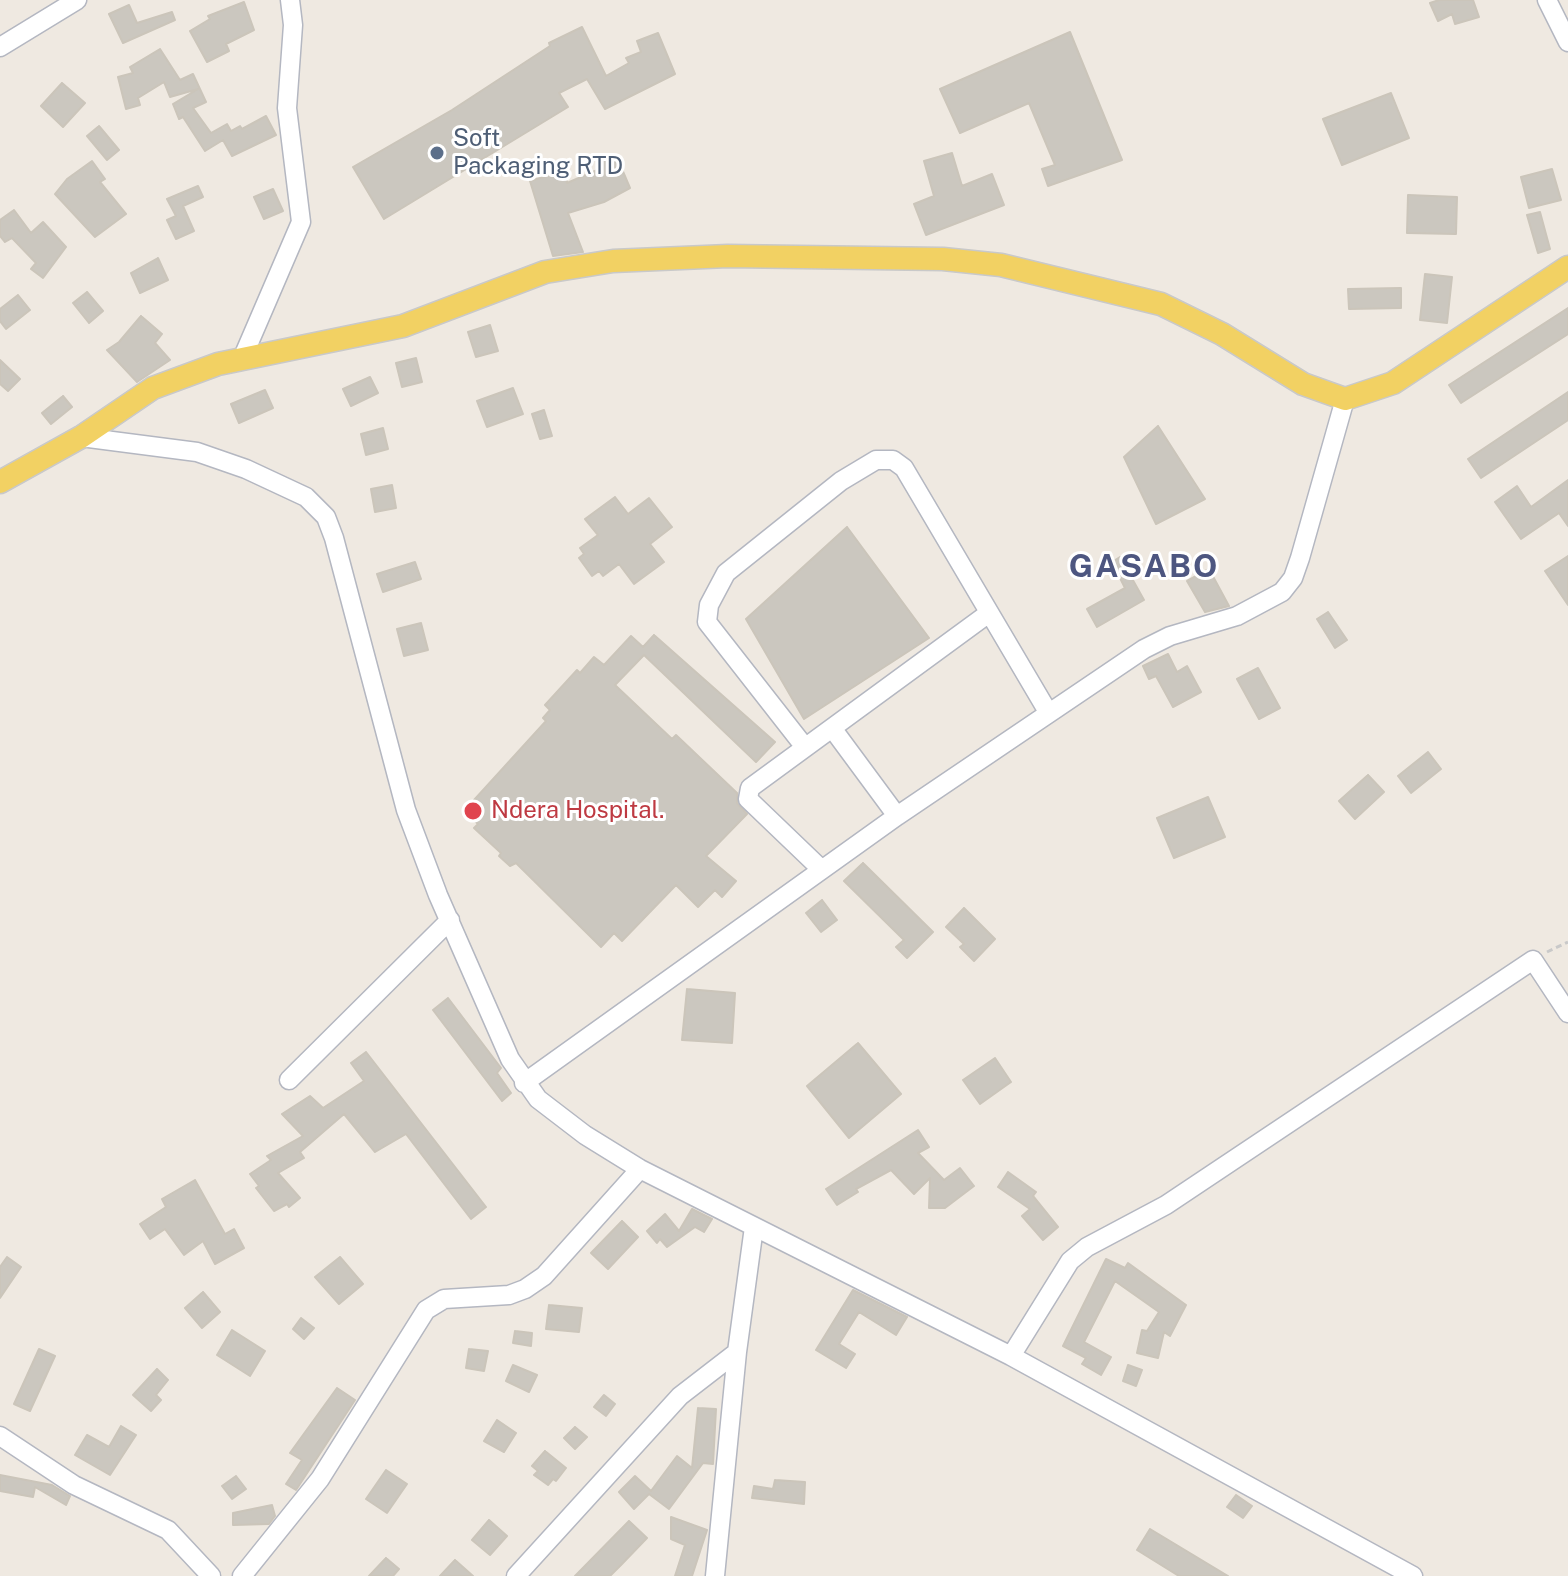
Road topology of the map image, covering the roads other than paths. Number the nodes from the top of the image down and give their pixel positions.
1 (77, 0) edge
2 (290, 0) edge
3 (1547, 0) edge
4 (1568, 42) edge
5 (0, 47) edge
6 (1568, 267) edge
7 (242, 359) junction
8 (1345, 399) junction
9 (81, 437) junction
10 (0, 482) edge
11 (989, 613) junction
12 (1048, 712) junction
13 (832, 728) junction
14 (804, 746) junction
15 (897, 816) junction
16 (821, 869) junction
17 (450, 920) junction
18 (1568, 1013) edge
19 (289, 1080) dead end
20 (524, 1083) junction
21 (640, 1169) junction
22 (754, 1227) junction
23 (737, 1352) junction
24 (1011, 1356) junction
25 (0, 1436) edge
26 (211, 1576) edge
27 (242, 1576) edge
28 (516, 1576) edge
29 (715, 1576) edge
30 (1413, 1576) edge

1 - 5 street
2 - 7 street
3 - 4 street
6 - 8 main road
7 - 8 main road
7 - 9 main road
8 - 12 street
9 - 10 main road
9 - 17 street
11 - 12 street
11 - 13 street
11 - 14 street
12 - 15 street
13 - 14 street
13 - 15 street
14 - 16 street
15 - 16 street
16 - 20 street
17 - 19 street
17 - 20 street
18 - 24 street
20 - 21 street
21 - 22 street
21 - 27 street
22 - 23 street
22 - 24 street
23 - 28 street
23 - 29 street
24 - 30 street
25 - 26 street

